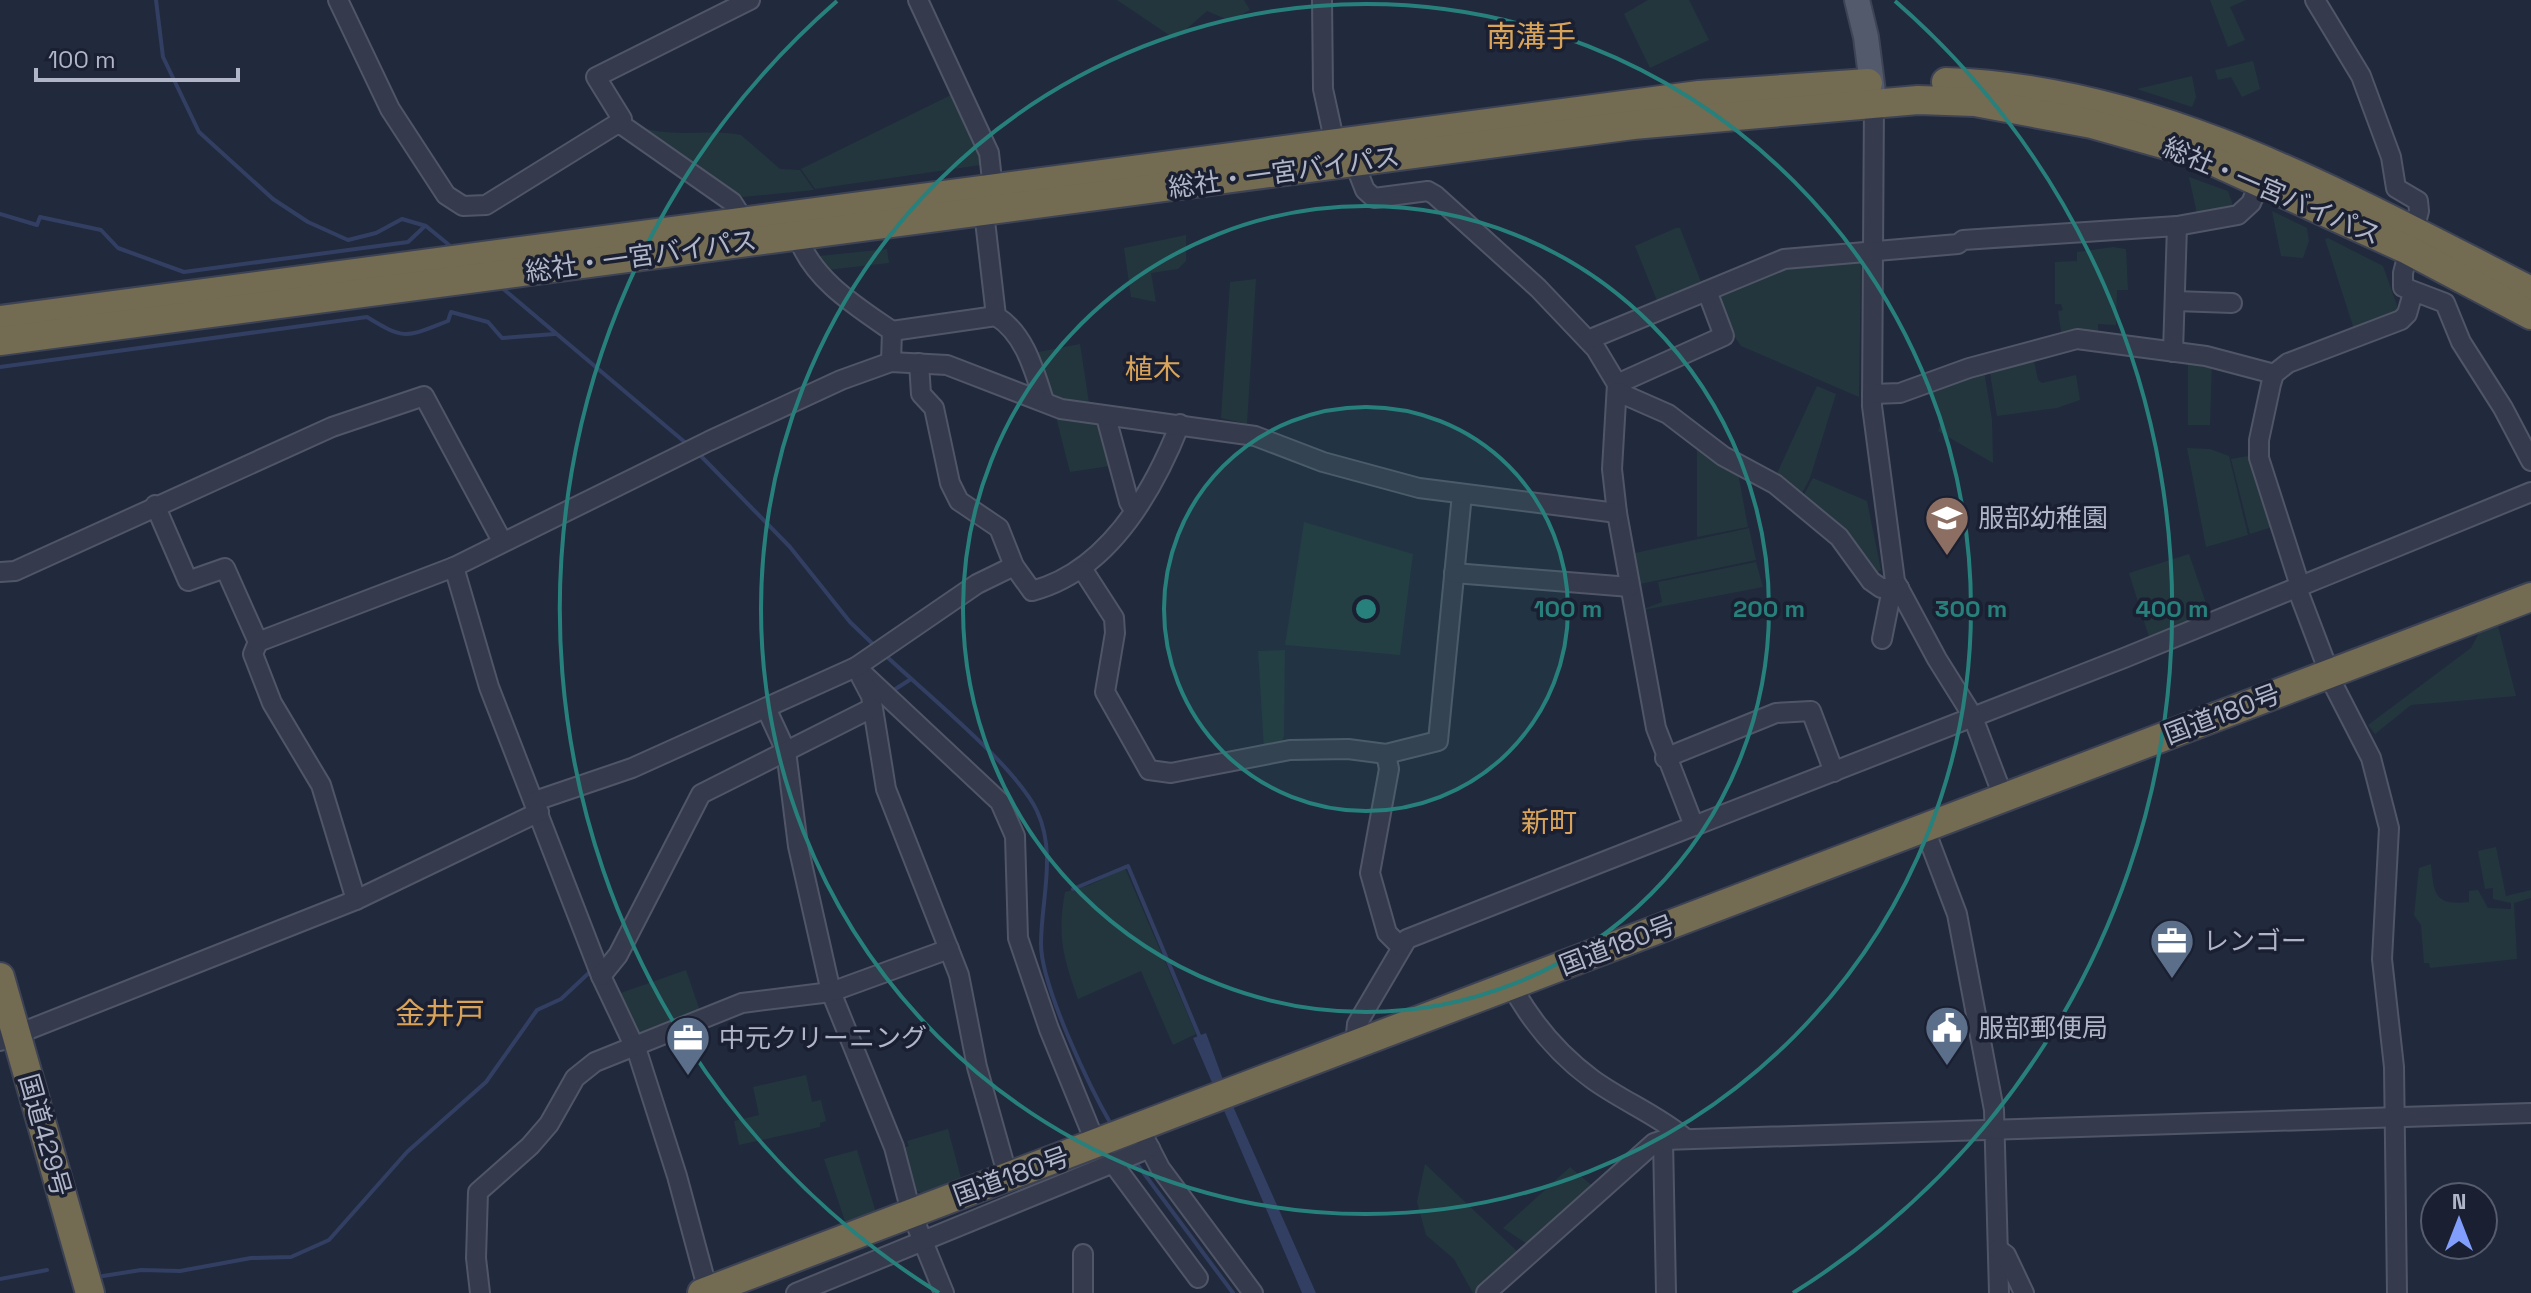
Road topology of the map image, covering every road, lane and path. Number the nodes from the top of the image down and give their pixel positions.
1 (338, 0) edge
2 (750, 0) edge
3 (918, 0) edge
4 (1322, 0) edge
5 (1857, 0) edge
6 (2315, 0) edge
7 (1873, 92) junction
8 (622, 125) junction
9 (1344, 153) junction
10 (2261, 180) junction
11 (988, 200) junction
12 (2177, 226) junction
13 (757, 227) junction
14 (797, 235) junction
15 (2411, 241) junction
16 (1873, 250) junction
17 (444, 271) junction
18 (2528, 283) edge
19 (1707, 291) junction
20 (2413, 293) junction
21 (2175, 301) junction
22 (2232, 303) dead end
23 (2531, 315) edge
24 (996, 316) junction
25 (0, 320) edge
26 (892, 331) junction
27 (1588, 340) junction
28 (0, 341) edge
29 (2173, 352) junction
30 (891, 362) junction
31 (919, 363) junction
32 (2274, 374) junction
33 (1618, 388) junction
34 (1872, 394) junction
35 (1044, 401) junction
36 (1106, 417) junction
37 (1180, 424) junction
38 (2531, 461) edge
39 (2531, 492) edge
40 (1462, 494) junction
41 (155, 505) junction
42 (1134, 510) junction
43 (1617, 513) junction
44 (502, 541) junction
45 (1014, 566) junction
46 (454, 567) junction
47 (1083, 570) junction
48 (0, 572) edge
49 (1454, 573) junction
50 (1630, 587) junction
51 (2298, 587) junction
52 (1899, 588) junction
53 (2531, 597) edge
54 (1882, 639) dead end
55 (258, 642) junction
56 (858, 665) junction
57 (2329, 673) junction
58 (766, 708) junction
59 (872, 708) junction
60 (1972, 715) junction
61 (784, 747) junction
62 (1386, 754) junction
63 (1665, 758) junction
64 (1834, 772) junction
65 (2003, 796) junction
66 (537, 807) junction
67 (1694, 826) junction
68 (1924, 827) junction
69 (356, 900) junction
70 (1401, 947) junction
71 (949, 949) junction
72 (599, 969) junction
73 (0, 977) edge
74 (1511, 985) junction
75 (831, 992) junction
76 (5, 1038) edge
77 (1355, 1044) junction
78 (633, 1046) junction
79 (2531, 1113) edge
80 (2392, 1117) junction
81 (1995, 1130) junction
82 (1141, 1139) junction
83 (1686, 1139) junction
84 (1663, 1140) junction
85 (1107, 1152) junction
86 (1008, 1177) junction
87 (911, 1212) junction
88 (922, 1240) junction
89 (1998, 1249) junction
90 (1083, 1254) dead end
91 (1198, 1278) dead end
92 (705, 1292) edge
93 (71, 1293) edge
94 (90, 1293) edge
95 (480, 1293) edge
96 (796, 1293) edge
97 (944, 1293) edge
98 (1083, 1293) edge
99 (1253, 1293) edge
100 (1486, 1293) edge
101 (1666, 1293) edge
102 (1999, 1293) edge
103 (2024, 1293) edge
104 (2397, 1293) edge

1 - 8 street
2 - 8 street
3 - 11 street
4 - 9 street
5 - 7 main road
6 - 15 street
7 - 9 highway, 総社・一宮バイパス
7 - 10 highway, 総社・一宮バイパス
7 - 15 highway, 総社・一宮バイパス
7 - 16 street
8 - 13 street
9 - 11 highway, 総社・一宮バイパス
9 - 27 street
10 - 12 street
10 - 15 highway, 総社・一宮バイパス
11 - 13 highway, 総社・一宮バイパス
11 - 14 highway, 総社・一宮バイパス
11 - 24 street
12 - 16 street
12 - 21 street
13 - 14 highway, 総社・一宮バイパス
13 - 17 highway, 総社・一宮バイパス
13 - 17 highway, 総社・一宮バイパス
14 - 26 street
15 - 18 highway, 総社・一宮バイパス
15 - 20 street
15 - 23 highway, 総社・一宮バイパス
16 - 19 street
16 - 34 street
17 - 25 highway, 総社・一宮バイパス
17 - 28 highway, 総社・一宮バイパス
19 - 27 street
19 - 33 street
20 - 32 street
20 - 38 street
21 - 22 street
21 - 29 street
24 - 26 street
24 - 35 street
26 - 30 street
27 - 33 street
29 - 32 street
29 - 34 street
30 - 31 street
30 - 44 street
31 - 35 street
31 - 45 street
32 - 51 street
33 - 43 street
33 - 52 street
34 - 52 street
35 - 36 street
36 - 37 street
36 - 42 street
37 - 40 street
37 - 42 street
39 - 51 street
40 - 43 street
40 - 49 street
41 - 44 street
41 - 48 street
41 - 55 street
42 - 47 street
43 - 50 street
44 - 46 street
45 - 47 street
45 - 56 street
46 - 55 street
46 - 66 street
47 - 62 street
49 - 50 street
49 - 62 street
50 - 63 street
51 - 57 street
51 - 60 street
52 - 54 street
52 - 60 street
53 - 57 highway, 国道180号
55 - 69 street
56 - 58 street
56 - 59 street
56 - 85 street
57 - 65 highway, 国道180号
57 - 80 street
58 - 61 street
58 - 66 street
59 - 61 street
59 - 71 street
60 - 64 street
60 - 65 street
61 - 72 street
61 - 75 street
62 - 70 street
63 - 64 street
63 - 67 street
64 - 67 street
65 - 68 highway, 国道180号
66 - 69 street
66 - 72 street
67 - 70 street
68 - 74 highway, 国道180号
68 - 81 street
69 - 76 street
70 - 77 street
71 - 75 street
71 - 86 street
72 - 78 street
73 - 76 highway, 国道429号
74 - 77 highway, 国道180号
74 - 83 street
75 - 78 street
75 - 87 street
76 - 93 highway, 国道429号
76 - 94 highway, 国道429号
77 - 82 highway, 国道180号
78 - 92 street
78 - 95 street
79 - 80 street
80 - 81 street
80 - 104 street
81 - 83 street
81 - 89 street
82 - 85 highway, 国道180号
82 - 99 street
83 - 84 street
84 - 100 street
84 - 101 street
85 - 86 highway, 国道180号
85 - 88 street
85 - 91 street
86 - 87 highway, 国道180号
87 - 88 street
87 - 92 highway, 国道180号
88 - 96 street
88 - 97 street
89 - 102 street
89 - 103 street
90 - 98 street

